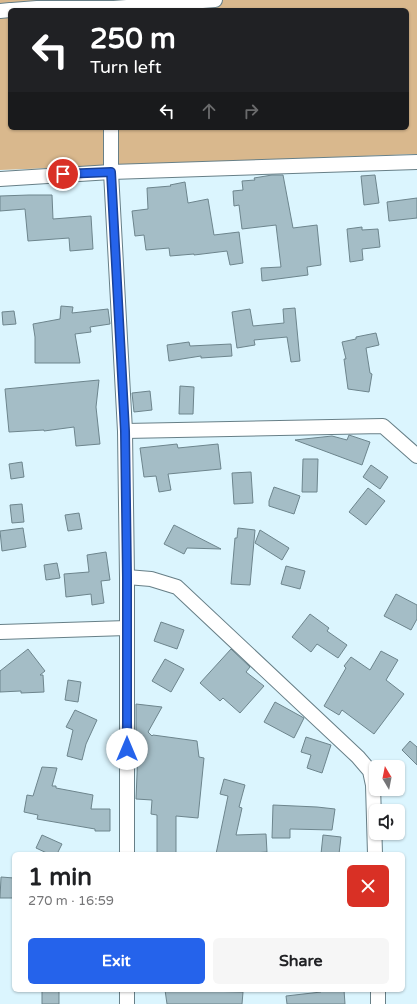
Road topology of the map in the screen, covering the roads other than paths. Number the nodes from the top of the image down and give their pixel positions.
1 (215, 0) edge
2 (113, 6) edge
3 (37, 8) edge
4 (112, 130) edge
5 (417, 162) edge
6 (111, 172) junction
7 (0, 178) edge
8 (125, 431) junction
9 (417, 456) edge
10 (127, 577) junction
11 (126, 628) junction
12 (0, 632) edge
13 (127, 852) edge
14 (375, 852) edge
15 (127, 992) edge
16 (378, 992) edge
17 (127, 1004) edge
18 (378, 1004) edge

1 - 2 street
2 - 3 street
4 - 6 street
5 - 6 street
6 - 7 street
6 - 8 street
8 - 9 street
8 - 10 street
10 - 11 street
10 - 14 street
11 - 12 street
11 - 13 street
15 - 17 street
16 - 18 street

